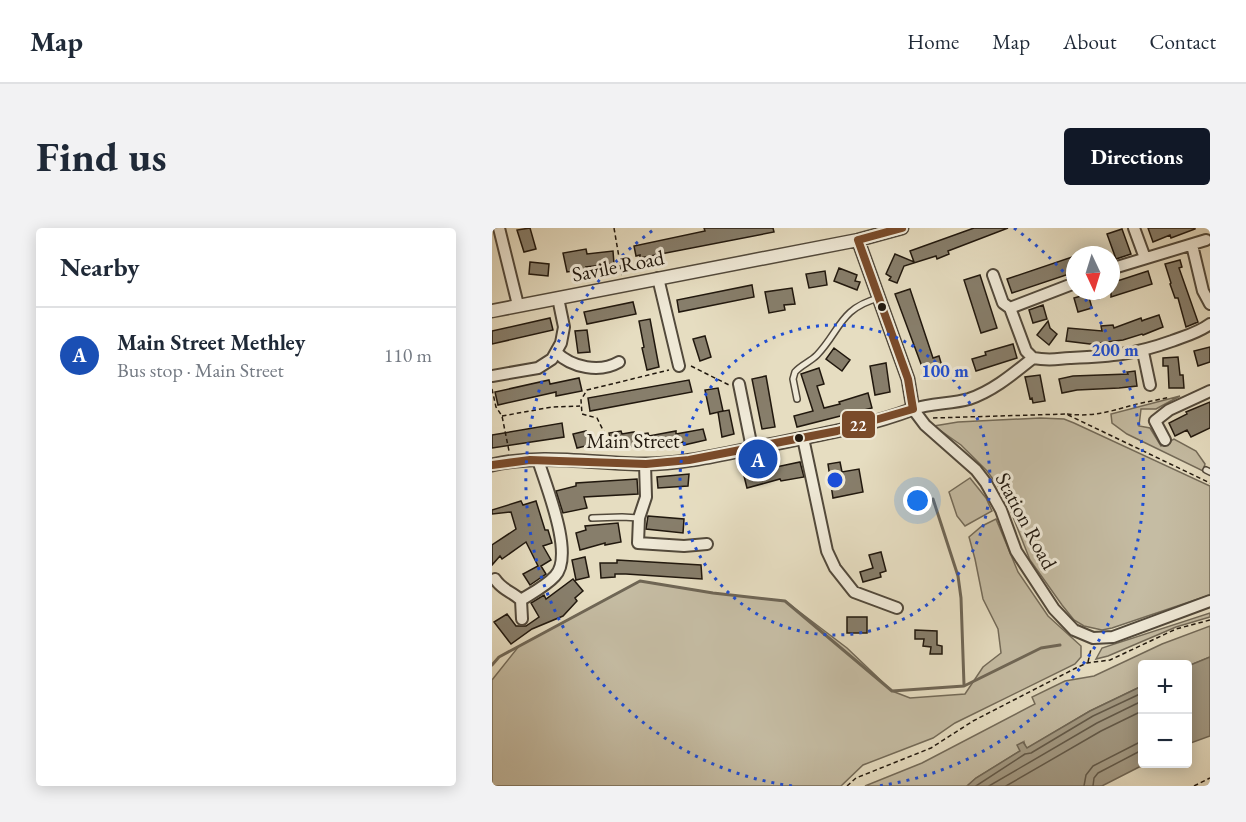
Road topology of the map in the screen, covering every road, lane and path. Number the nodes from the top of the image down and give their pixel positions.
1 (499, 228) edge
2 (614, 228) edge
3 (902, 228) edge
4 (1134, 228) edge
5 (858, 240) junction
6 (1206, 240) dead end
7 (1192, 245) junction
8 (1145, 258) junction
9 (1120, 266) edge
10 (993, 275) dead end
11 (658, 278) junction
12 (623, 285) junction
13 (1066, 286) edge
14 (558, 297) junction
15 (880, 298) junction
16 (1210, 304) edge
17 (518, 305) junction
18 (1010, 308) junction
19 (492, 311) edge
20 (1210, 324) edge
21 (556, 352) junction
22 (1143, 352) junction
23 (1033, 358) junction
24 (620, 362) dead end
25 (679, 366) junction
26 (492, 376) edge
27 (739, 384) joint
28 (1150, 385) dead end
29 (492, 389) edge
30 (1210, 391) edge
31 (1171, 397) dead end
32 (797, 399) dead end
33 (581, 406) junction
34 (913, 409) junction
35 (1065, 414) junction
36 (502, 416) junction
37 (925, 425) junction
38 (803, 438) junction
39 (1165, 440) dead end
40 (752, 448) junction
41 (538, 460) junction
42 (611, 462) junction
43 (511, 463) junction
44 (645, 464) junction
45 (492, 465) edge
46 (1210, 483) edge
47 (592, 518) dead end
48 (639, 518) junction
49 (707, 544) dead end
50 (495, 579) dead end
51 (520, 600) junction
52 (1210, 601) edge
53 (897, 608) dead end
54 (522, 619) dead end
55 (1210, 620) edge
56 (1094, 638) junction
57 (1087, 663) junction
58 (1210, 778) edge
59 (847, 786) edge
60 (1194, 786) edge

1 - 17 street
2 - 12 path
3 - 5 street, Savile Road
4 - 8 street
5 - 11 street, Savile Road
5 - 15 street
6 - 7 street
7 - 8 street
7 - 16 street
8 - 9 street
10 - 18 street
11 - 12 street, Savile Road
11 - 25 street
12 - 14 street, Savile Road
13 - 18 street
14 - 17 street, Savile Road
14 - 21 street
15 - 32 lane
15 - 34 street
17 - 19 street, Savile Road
18 - 23 street
20 - 22 street
21 - 24 street
21 - 26 street
22 - 23 street
22 - 28 street
23 - 34 street
25 - 27 path
25 - 33 path
27 - 40 street
29 - 36 path
30 - 39 street
31 - 35 path
33 - 36 path
33 - 42 path
34 - 37 street, Station Road
34 - 38 street, Main Street
35 - 37 path
35 - 46 path
36 - 43 path
37 - 56 street, Station Road
38 - 40 street, Main Street
38 - 53 street
40 - 44 street, Main Street
41 - 42 street, Main Street
41 - 43 street, Main Street
41 - 51 street
42 - 44 street, Main Street
43 - 45 street, Main Street
44 - 48 street
47 - 48 lane
48 - 49 street
50 - 51 street
51 - 54 street
52 - 56 street
55 - 57 path
56 - 57 path
57 - 59 path
58 - 60 path

